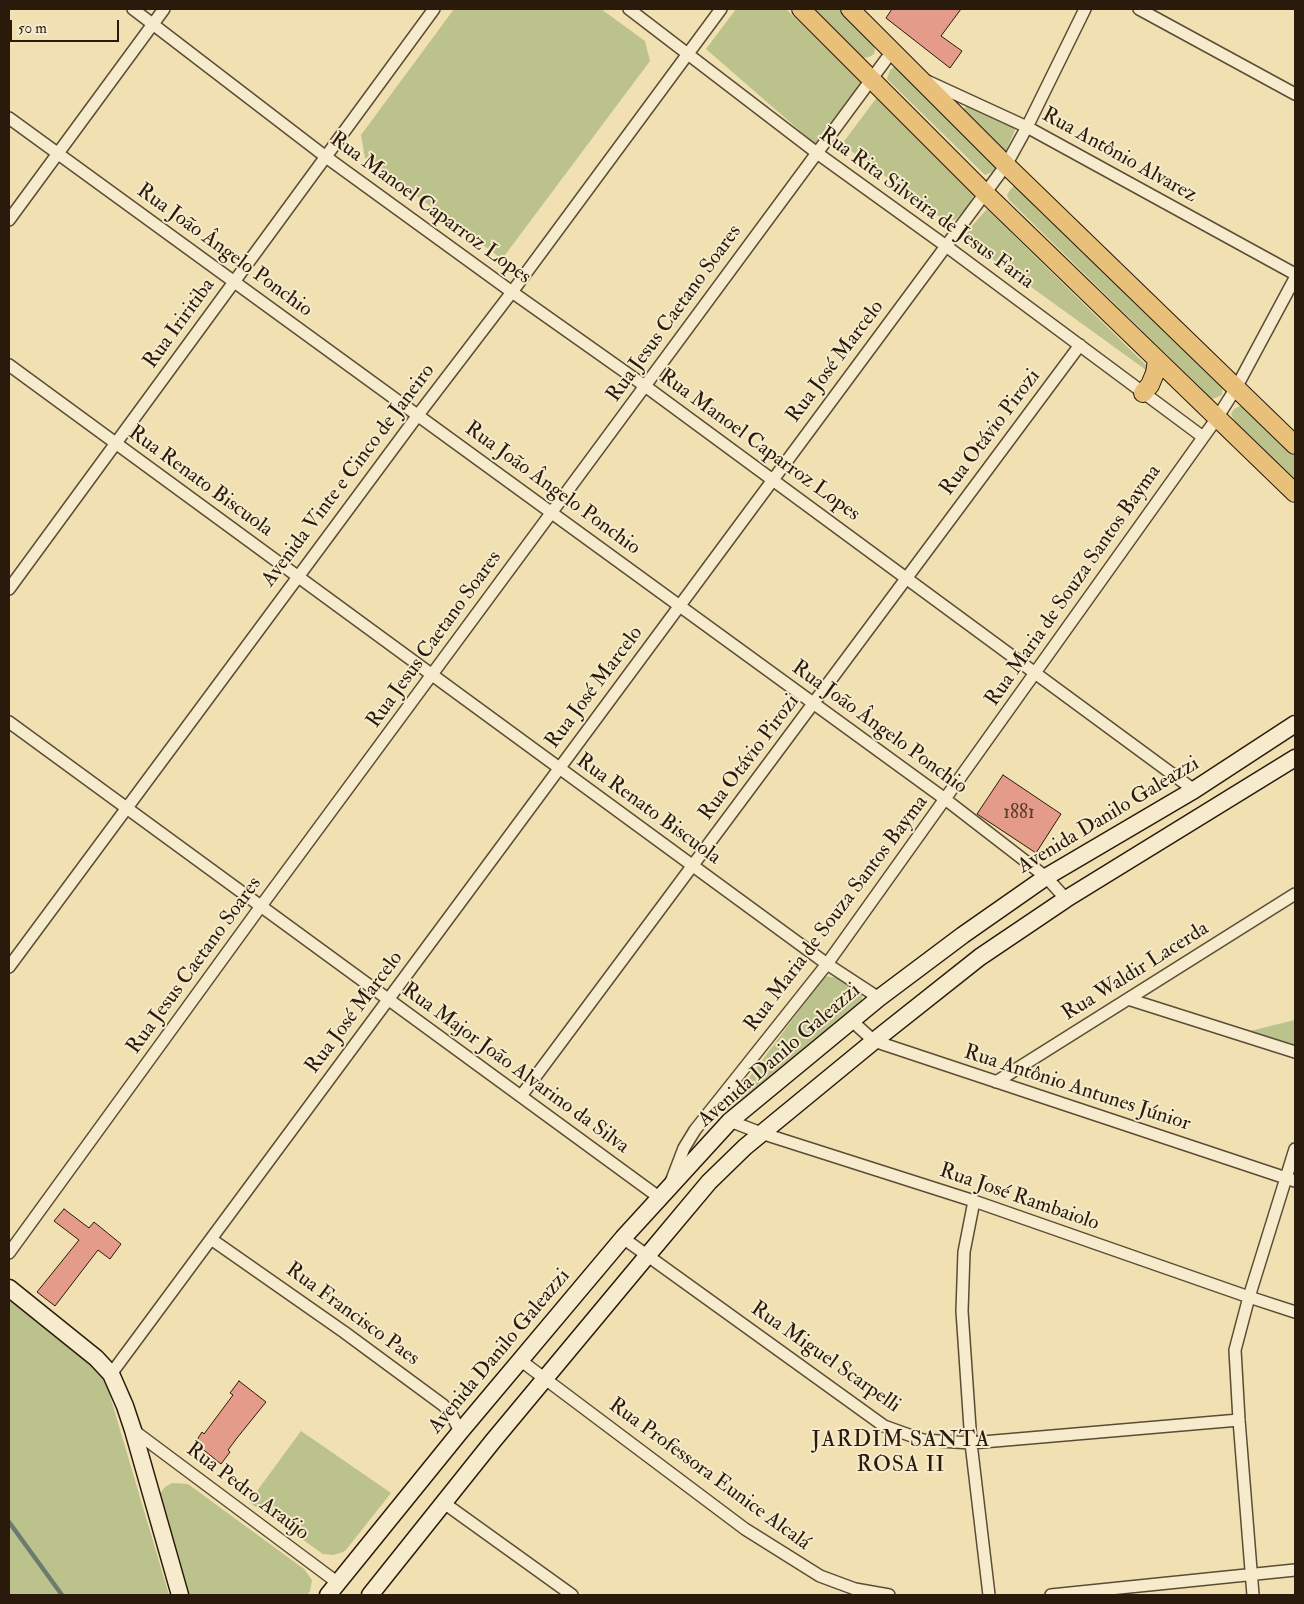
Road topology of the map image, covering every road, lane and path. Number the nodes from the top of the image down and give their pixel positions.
1 (133, 9) edge
2 (164, 9) edge
3 (434, 9) edge
4 (628, 9) edge
5 (721, 9) edge
6 (801, 9) edge
7 (1085, 9) edge
8 (1139, 9) edge
9 (859, 12) edge
10 (153, 24) junction
11 (893, 50) junction
12 (688, 54) junction
13 (920, 78) junction
14 (872, 79) junction
15 (1295, 94) edge
16 (9, 118) edge
17 (1026, 127) junction
18 (817, 153) junction
19 (58, 154) junction
20 (326, 157) junction
21 (1006, 165) junction
22 (985, 193) junction
23 (9, 220) edge
24 (946, 246) junction
25 (1295, 274) edge
26 (1295, 278) edge
27 (234, 282) junction
28 (512, 292) junction
29 (1080, 346) junction
30 (1157, 360) junction
31 (9, 365) edge
32 (645, 386) junction
33 (1236, 388) junction
34 (1143, 393) junction
35 (418, 415) junction
36 (1217, 418) junction
37 (1203, 437) junction
38 (116, 443) junction
39 (1295, 445) edge
40 (773, 480) junction
41 (1295, 493) edge
42 (552, 512) junction
43 (298, 577) junction
44 (906, 578) junction
45 (9, 589) edge
46 (680, 606) junction
47 (1035, 673) junction
48 (432, 675) junction
49 (814, 703) junction
50 (9, 722) edge
51 (1295, 724) edge
52 (1295, 758) edge
53 (559, 768) junction
54 (1194, 790) junction
55 (945, 799) junction
56 (126, 808) junction
57 (693, 866) junction
58 (1046, 877) junction
59 (1295, 894) edge
60 (1066, 899) junction
61 (261, 906) junction
62 (827, 964) junction
63 (9, 967) edge
64 (880, 998) junction
65 (388, 999) junction
66 (1128, 999) junction
67 (852, 1021) junction
68 (874, 1041) junction
69 (1295, 1052) edge
70 (996, 1082) junction
71 (521, 1096) junction
72 (730, 1121) junction
73 (761, 1133) junction
74 (1295, 1149) edge
75 (1291, 1180) edge
76 (664, 1194) junction
77 (974, 1201) junction
78 (211, 1238) junction
79 (623, 1238) junction
80 (9, 1252) edge
81 (647, 1256) junction
82 (9, 1288) edge
83 (1249, 1297) junction
84 (1295, 1312) edge
85 (520, 1360) junction
86 (111, 1374) junction
87 (546, 1379) junction
88 (1239, 1420) junction
89 (133, 1430) junction
90 (460, 1432) junction
91 (972, 1443) junction
92 (444, 1503) junction
93 (1295, 1570) edge
94 (1252, 1574) junction
95 (333, 1589) edge
96 (180, 1595) edge
97 (370, 1595) edge
98 (572, 1595) edge
99 (888, 1595) edge
100 (989, 1595) edge
101 (1051, 1595) edge
102 (1254, 1595) edge

1 - 10 street, Rua Manoel Caparroz Lopes
2 - 10 street
3 - 20 street, Rua Iriritiba
4 - 12 street, Rua Rita Silveira de Jesus Faria
5 - 12 street, Avenida Vinte e Cinco de Janeiro
6 - 14 main road
7 - 17 street, Rua José Marcelo
8 - 15 street
9 - 11 main road
10 - 19 street
10 - 20 street, Rua Manoel Caparroz Lopes
11 - 13 main road
11 - 14 street, Rua Jesus Caetano Soares
12 - 18 street, Rua Rita Silveira de Jesus Faria
12 - 28 street, Avenida Vinte e Cinco de Janeiro
13 - 17 street, Rua Antônio Alvarez
13 - 21 main road
14 - 18 street, Rua Jesus Caetano Soares
14 - 22 main road
16 - 19 street, Rua João Ângelo Ponchio
17 - 21 street, Rua José Marcelo
17 - 25 street, Rua Antônio Alvarez
18 - 24 street, Rua Rita Silveira de Jesus Faria
18 - 32 street, Rua Jesus Caetano Soares
19 - 23 street
19 - 27 street, Rua João Ângelo Ponchio
20 - 27 street, Rua Iriritiba
20 - 28 street, Rua Manoel Caparroz Lopes
21 - 22 street, Rua José Marcelo
21 - 33 main road
22 - 24 street, Rua José Marcelo
22 - 30 main road
24 - 29 street, Rua Rita Silveira de Jesus Faria
24 - 40 street, Rua José Marcelo
26 - 33 street, Rua Maria de Souza Santos Bayma
27 - 35 street, Rua João Ângelo Ponchio
27 - 38 street, Rua Iriritiba
28 - 32 street, Rua Manoel Caparroz Lopes
28 - 35 street, Avenida Vinte e Cinco de Janeiro
29 - 34 street, Rua Rita Silveira de Jesus Faria
29 - 44 street, Rua Otávio Pirozi
30 - 34 main road
30 - 36 main road
31 - 38 street, Rua Renato Biscuola
32 - 40 street, Rua Manoel Caparroz Lopes
32 - 42 street, Rua Jesus Caetano Soares
33 - 36 street, Rua Maria de Souza Santos Bayma
33 - 39 main road
34 - 37 street, Rua Rita Silveira de Jesus Faria
35 - 42 street, Rua João Ângelo Ponchio
35 - 43 street, Avenida Vinte e Cinco de Janeiro
36 - 37 street, Rua Maria de Souza Santos Bayma
36 - 41 main road
37 - 47 street, Rua Maria de Souza Santos Bayma
38 - 43 street, Rua Renato Biscuola
38 - 45 street, Rua Iriritiba
40 - 44 street, Rua Manoel Caparroz Lopes
40 - 46 street, Rua José Marcelo
42 - 46 street, Rua João Ângelo Ponchio
42 - 48 street, Rua Jesus Caetano Soares
43 - 48 street, Rua Renato Biscuola
43 - 56 street, Avenida Vinte e Cinco de Janeiro
44 - 47 street, Rua Manoel Caparroz Lopes
44 - 49 street, Rua Otávio Pirozi
46 - 49 street, Rua João Ângelo Ponchio
46 - 53 street, Rua José Marcelo
47 - 54 street, Rua Manoel Caparroz Lopes
47 - 55 street, Rua Maria de Souza Santos Bayma
48 - 53 street, Rua Renato Biscuola
48 - 61 street, Rua Jesus Caetano Soares
49 - 55 street, Rua João Ângelo Ponchio
49 - 57 street, Rua Otávio Pirozi
50 - 56 street, Rua Major João Alvarino da Silva
51 - 54 main road, Avenida Danilo Galeazzi
52 - 60 main road
53 - 57 street, Rua Renato Biscuola
53 - 65 street, Rua José Marcelo
54 - 58 main road, Avenida Danilo Galeazzi
55 - 58 street, Rua João Ângelo Ponchio
55 - 62 street, Rua Maria de Souza Santos Bayma
56 - 61 street, Rua Major João Alvarino da Silva
56 - 63 street, Avenida Vinte e Cinco de Janeiro
57 - 62 street, Rua Renato Biscuola
57 - 71 street, Rua Otávio Pirozi
58 - 60 street, Rua João Ângelo Ponchio
58 - 64 main road, Avenida Danilo Galeazzi
59 - 66 street, Rua Waldir Lacerda
60 - 68 main road
61 - 65 street, Rua Major João Alvarino da Silva
61 - 80 street, Rua Jesus Caetano Soares
62 - 64 street, Rua Renato Biscuola
62 - 76 street, Rua Maria de Souza Santos Bayma
64 - 67 main road, Avenida Danilo Galeazzi
65 - 71 street, Rua Major João Alvarino da Silva
65 - 78 street, Rua José Marcelo
66 - 69 street
66 - 70 street, Rua Waldir Lacerda
67 - 68 street, Rua Antônio Antunes Júnior
67 - 72 main road, Avenida Danilo Galeazzi
68 - 70 street, Rua Antônio Antunes Júnior
68 - 73 main road
70 - 75 street, Rua Antônio Antunes Júnior
71 - 76 street, Rua Major João Alvarino da Silva
72 - 73 street, Rua José Rambaiolo
72 - 76 main road, Avenida Danilo Galeazzi
73 - 77 street, Rua José Rambaiolo
73 - 81 main road
74 - 75 street
75 - 83 street
76 - 79 main road, Avenida Danilo Galeazzi
77 - 83 street, Rua José Rambaiolo
77 - 91 street
78 - 86 street, Rua José Marcelo
78 - 90 street, Rua Francisco Paes
79 - 81 street, Rua Miguel Scarpelli
79 - 85 main road, Avenida Danilo Galeazzi
81 - 87 main road
81 - 91 street, Rua Miguel Scarpelli
82 - 86 main road
83 - 84 street, Rua José Rambaiolo
83 - 88 street
85 - 87 street, Rua Professora Eunice Alcalá
85 - 90 main road, Avenida Danilo Galeazzi
86 - 89 main road
87 - 92 main road
87 - 99 street, Rua Professora Eunice Alcalá
88 - 91 street, Rua Miguel Scarpelli
88 - 94 street
89 - 95 street, Rua Pedro Araújo
89 - 96 main road
90 - 95 main road, Avenida Danilo Galeazzi
91 - 100 street
92 - 97 main road
92 - 98 street
93 - 94 street
94 - 101 street
94 - 102 street

